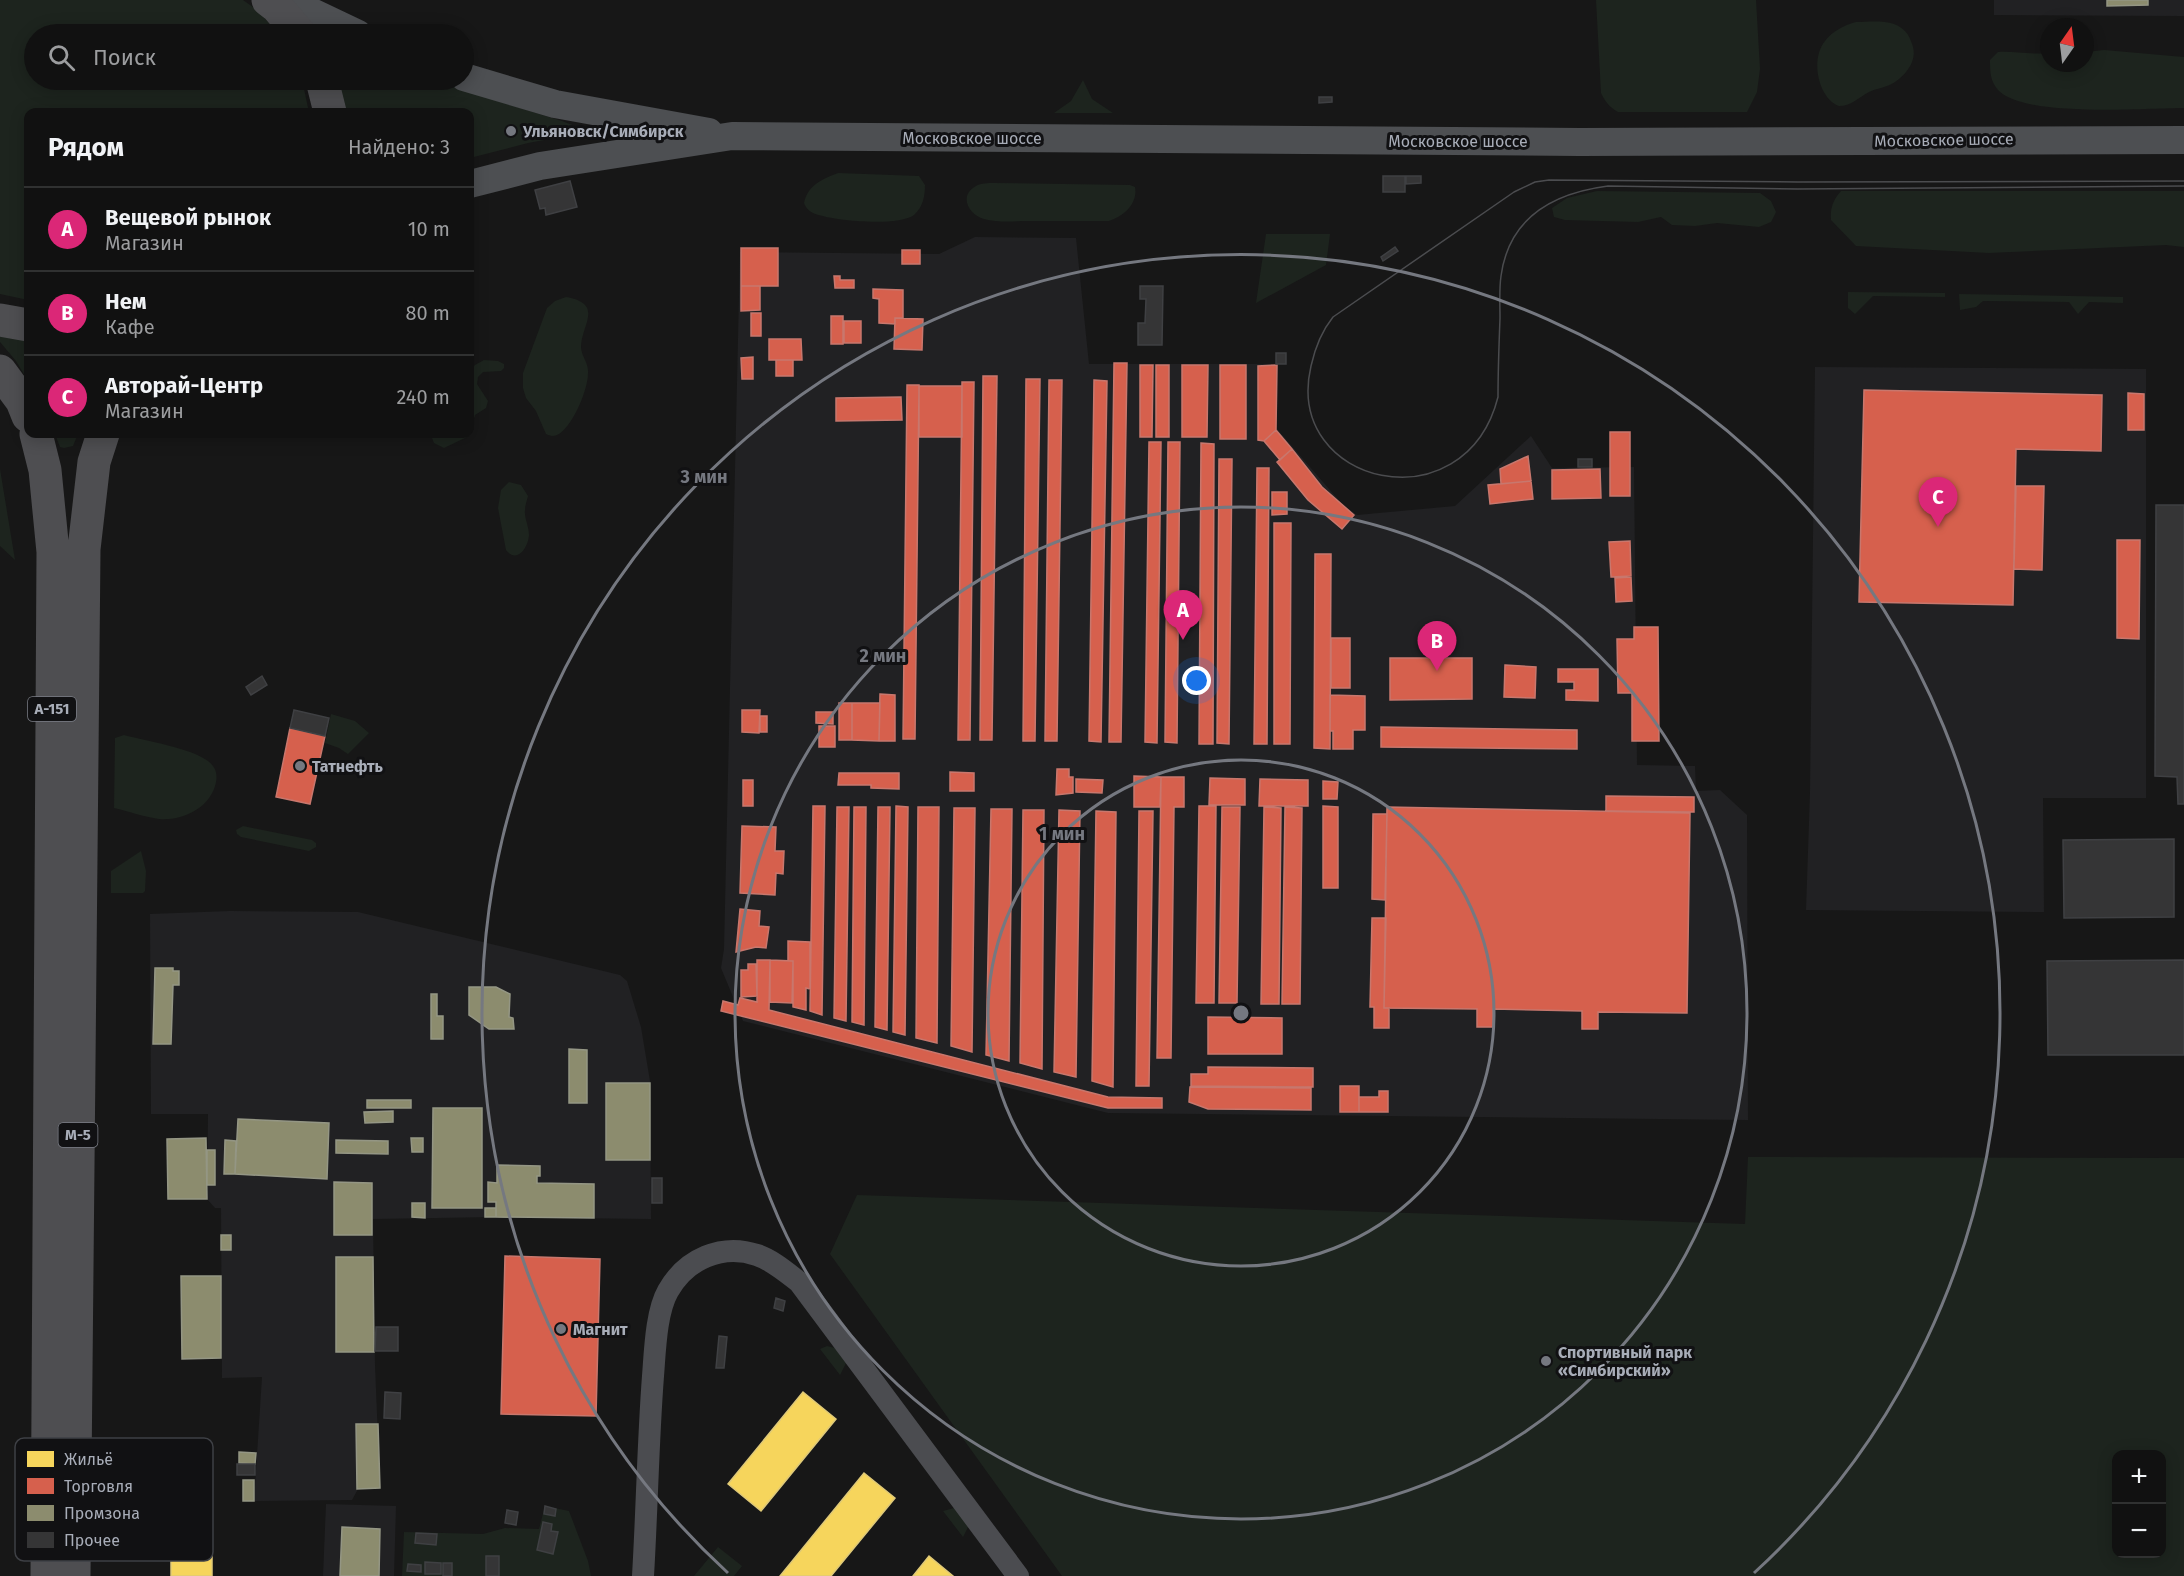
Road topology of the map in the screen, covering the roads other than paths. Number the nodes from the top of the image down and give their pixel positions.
1 (268, 0) edge
2 (287, 0) edge
3 (291, 24) edge
4 (337, 24) edge
5 (474, 80) edge
6 (324, 90) edge
7 (329, 108) edge
8 (732, 136) junction
9 (2184, 140) edge
10 (474, 183) edge
11 (0, 320) edge
12 (24, 324) edge
13 (0, 371) edge
14 (24, 406) edge
15 (37, 438) edge
16 (102, 438) edge
17 (81, 694) joint
18 (51, 985) joint
19 (62, 1249) junction
20 (53, 1438) edge
21 (69, 1438) edge
22 (48, 1561) edge
23 (73, 1561) edge
24 (47, 1576) edge
25 (74, 1576) edge
26 (643, 1576) edge
27 (1018, 1576) edge

1 - 3 highway
2 - 4 main road
5 - 8 main road
6 - 7 highway
8 - 9 main road, Московское шоссе
8 - 10 main road
11 - 12 highway
13 - 14 highway
15 - 18 highway, А-151
16 - 17 highway, А-151
17 - 19 highway, М-5
18 - 19 highway, М-5
19 - 20 highway, М-5
19 - 21 highway, М-5
22 - 24 highway, М-5
23 - 25 highway, М-5
26 - 27 street

